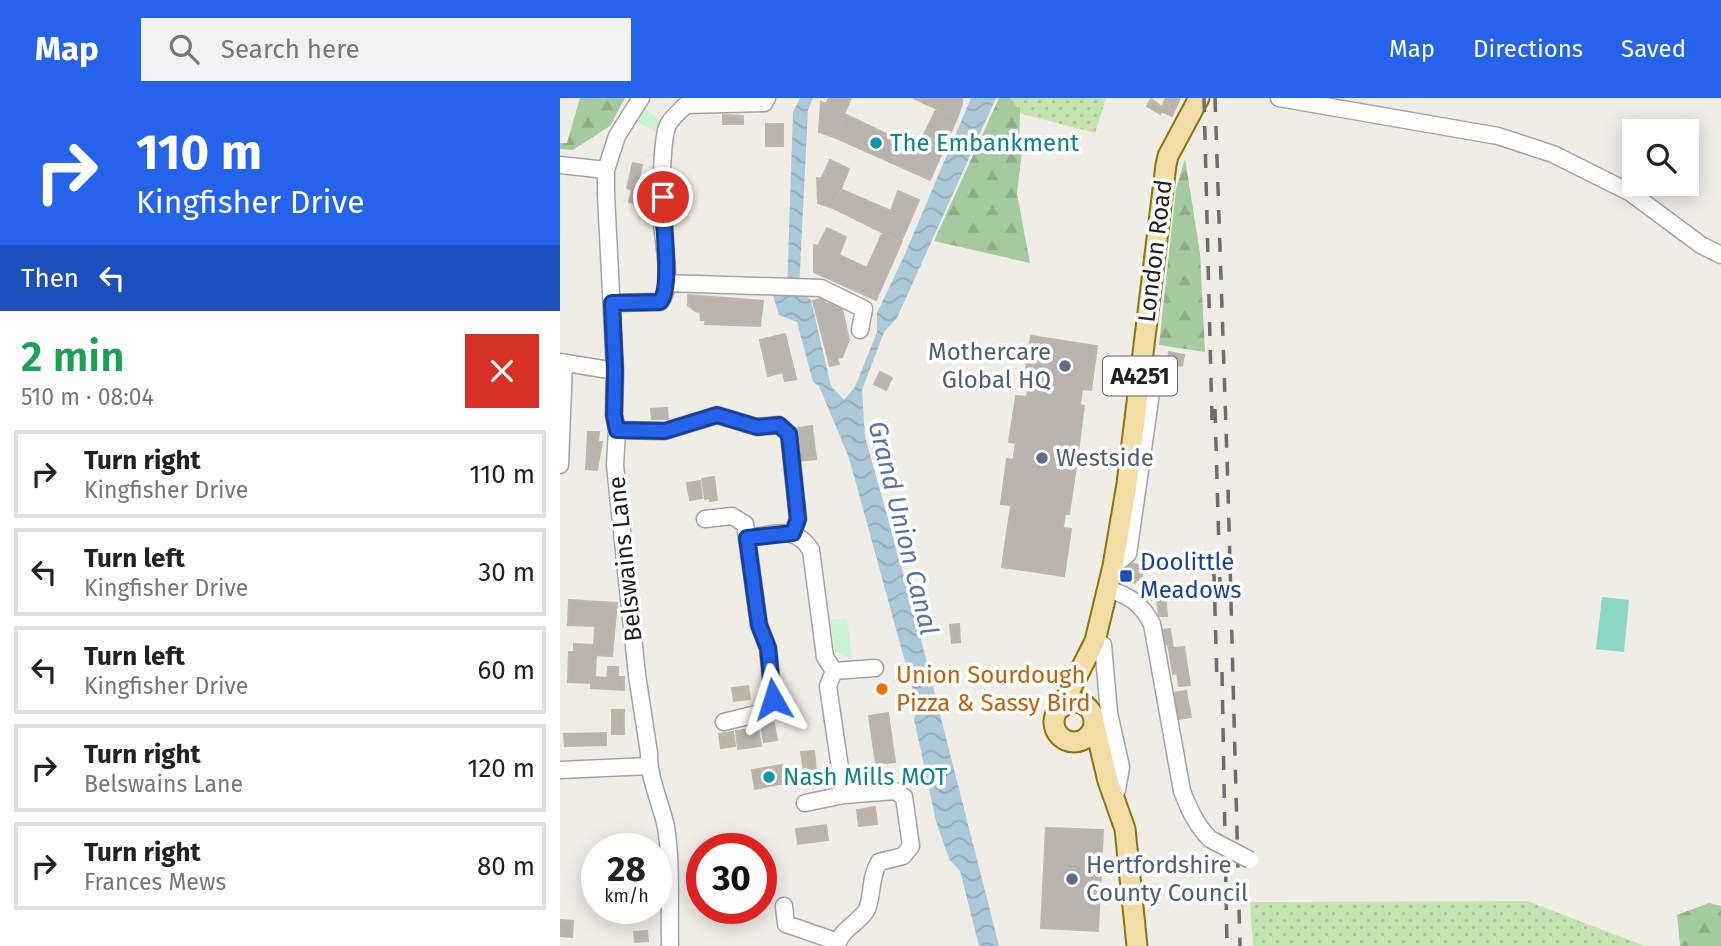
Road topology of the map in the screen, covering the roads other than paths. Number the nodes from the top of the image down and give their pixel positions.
1 (641, 98) edge
2 (767, 98) edge
3 (1199, 98) edge
4 (1279, 98) edge
5 (684, 101) edge
6 (560, 165) edge
7 (606, 170) junction
8 (1721, 254) edge
9 (667, 283) junction
10 (612, 303) junction
11 (860, 330) dead end
12 (562, 362) edge
13 (1155, 365) dead end
14 (615, 370) junction
15 (617, 430) junction
16 (560, 465) edge
17 (705, 519) dead end
18 (798, 536) junction
19 (747, 538) junction
20 (1113, 566) junction
21 (1108, 589) junction
22 (1091, 649) junction
23 (875, 668) dead end
24 (834, 671) junction
25 (1061, 708) junction
26 (1092, 716) junction
27 (724, 722) dead end
28 (1069, 742) junction
29 (649, 766) junction
30 (560, 770) edge
31 (1110, 789) junction
32 (844, 795) junction
33 (805, 803) dead end
34 (1250, 860) dead end
35 (784, 906) dead end
36 (838, 944) edge
37 (1142, 944) edge
38 (670, 946) edge

1 - 7 street
2 - 5 street
3 - 20 main road, London Road / A4251
4 - 8 street
5 - 9 street
6 - 7 street
7 - 10 street, Belswains Lane
9 - 10 street
9 - 11 street
10 - 14 street, Belswains Lane
12 - 14 street
12 - 16 street
13 - 20 street
14 - 15 street, Belswains Lane
15 - 18 street
15 - 29 street, Belswains Lane
17 - 19 street
18 - 19 street
18 - 24 street
19 - 27 street
20 - 21 main road, London Road / A4251
21 - 22 main road, London Road / A4251
21 - 34 street, bridge
22 - 25 main road, London Road / A4251
22 - 26 main road, London Road / A4251
22 - 31 street
23 - 24 street
24 - 32 street
25 - 26 main road
25 - 28 main road, A4251
26 - 28 main road
26 - 31 main road, London Road / A4251
28 - 31 main road, London Road / A4251
29 - 30 street
29 - 38 street, Belswains Lane
31 - 37 main road, London Road / A4251
32 - 33 street
32 - 36 street
35 - 36 street

